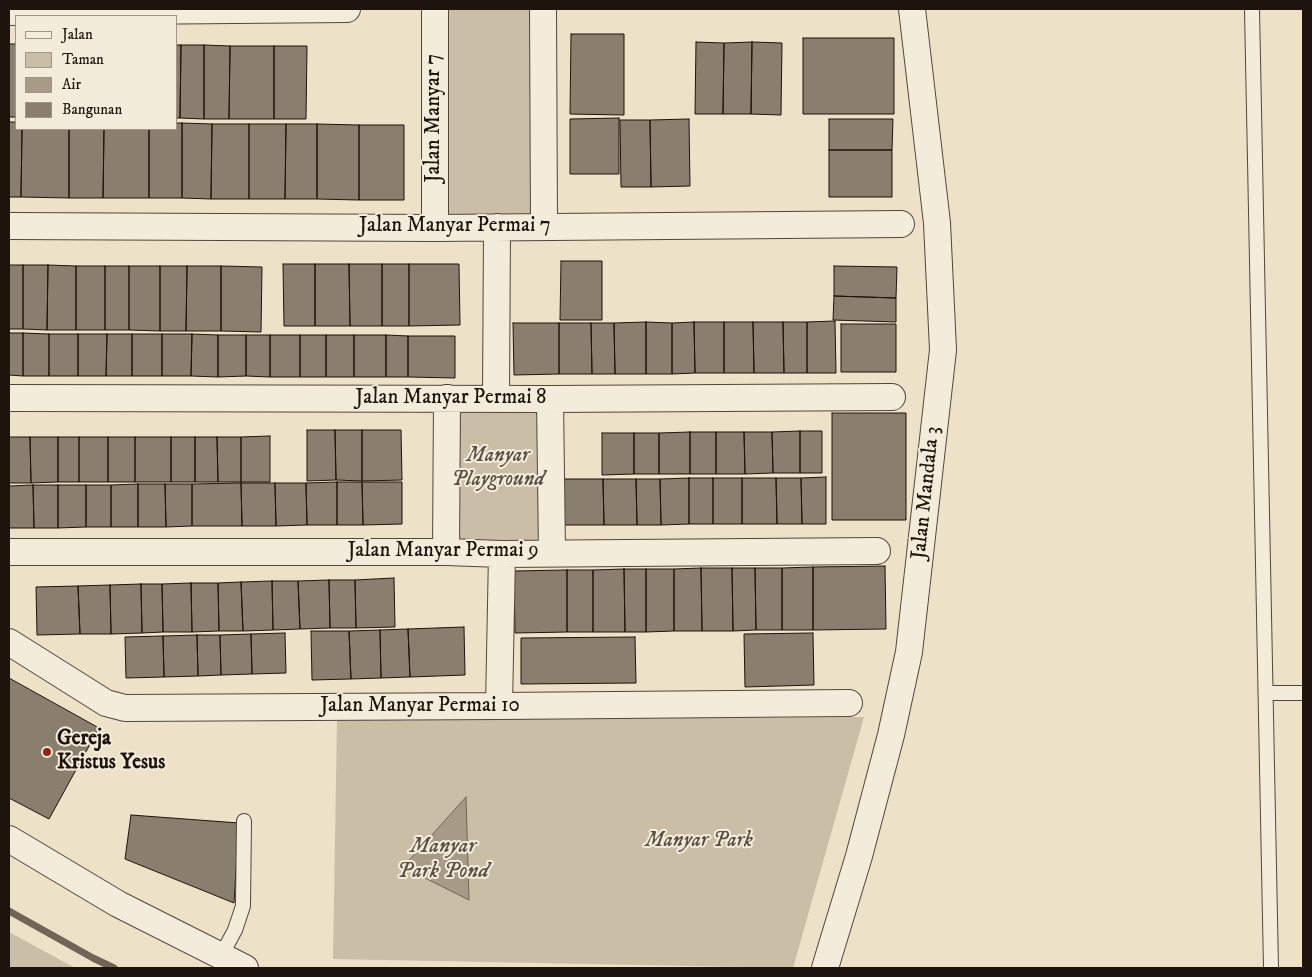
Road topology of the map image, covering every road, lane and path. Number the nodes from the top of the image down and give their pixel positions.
1 (347, 9) edge
2 (435, 9) edge
3 (543, 9) edge
4 (912, 9) edge
5 (1252, 9) edge
6 (9, 12) edge
7 (901, 224) dead end
8 (9, 226) edge
9 (544, 226) junction
10 (497, 227) junction
11 (435, 228) junction
12 (892, 397) dead end
13 (9, 398) edge
14 (447, 398) junction
15 (496, 398) junction
16 (550, 399) junction
17 (877, 551) dead end
18 (9, 552) edge
19 (446, 552) junction
20 (552, 553) junction
21 (502, 554) junction
22 (9, 642) edge
23 (1303, 692) edge
24 (1266, 693) junction
25 (849, 702) dead end
26 (498, 706) junction
27 (244, 821) dead end
28 (9, 839) edge
29 (221, 956) junction
30 (245, 968) edge
31 (825, 968) edge
32 (1271, 968) edge

1 - 6 street
2 - 11 street, Jalan Manyar 7
3 - 9 street
4 - 31 street, Jalan Mandala 3
5 - 24 lane
7 - 9 street, Jalan Manyar Permai 7
8 - 11 street, Jalan Manyar Permai 7
9 - 10 street, Jalan Manyar Permai 7
10 - 11 street, Jalan Manyar Permai 7
10 - 15 street
12 - 16 street, Jalan Manyar Permai 8
13 - 14 street, Jalan Manyar Permai 8
14 - 15 street, Jalan Manyar Permai 8
14 - 19 street
15 - 16 street, Jalan Manyar Permai 8
16 - 20 street
17 - 20 street, Jalan Manyar Permai 9
18 - 19 street, Jalan Manyar Permai 9
19 - 21 street, Jalan Manyar Permai 9
20 - 21 street, Jalan Manyar Permai 9
21 - 26 street
22 - 26 street, Jalan Manyar Permai 10
23 - 24 lane
24 - 32 lane
25 - 26 street, Jalan Manyar Permai 10
27 - 29 lane
28 - 29 street
29 - 30 street

